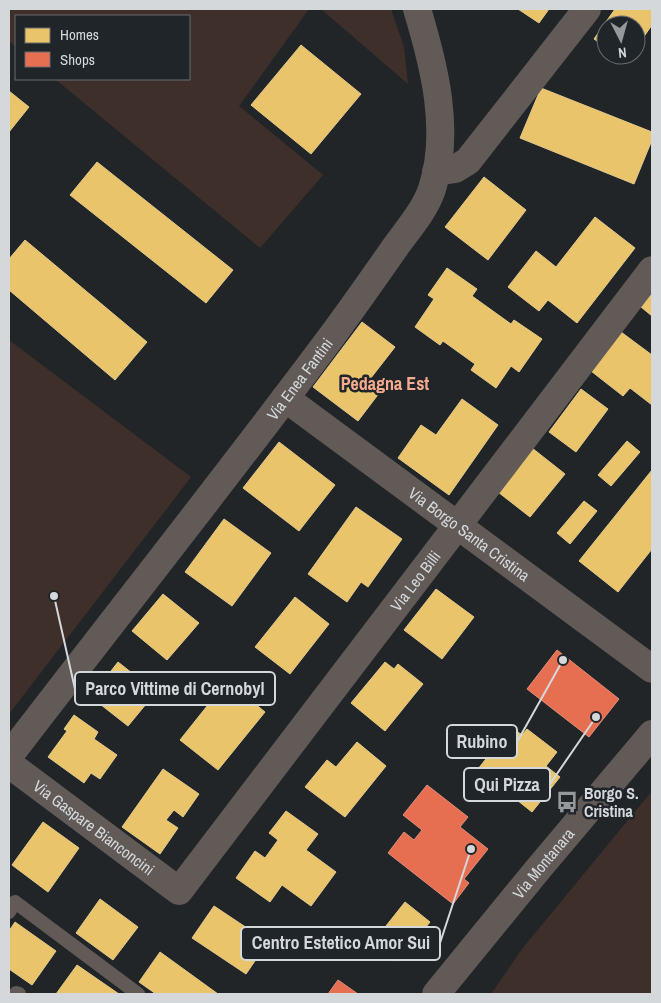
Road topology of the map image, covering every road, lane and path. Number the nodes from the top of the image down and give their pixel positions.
1 (417, 9) edge
2 (588, 9) edge
3 (436, 172) junction
4 (652, 270) edge
5 (286, 398) junction
6 (458, 525) junction
7 (652, 669) edge
8 (652, 734) edge
9 (9, 756) edge
10 (9, 764) edge
11 (179, 890) joint
12 (9, 912) edge
13 (138, 994) edge
14 (436, 994) edge

1 - 3 street, Via Enea Fantini
2 - 3 street
3 - 5 street, Via Enea Fantini
4 - 6 street, Via Leo Billi
5 - 6 street, Via Borgo Santa Cristina
5 - 9 street, Via Enea Fantini
6 - 7 street, Via Borgo Santa Cristina
6 - 11 street, Via Leo Billi
8 - 14 main road, Via Montanara
10 - 11 street, Via Gaspare Bianconcini
12 - 13 lane

